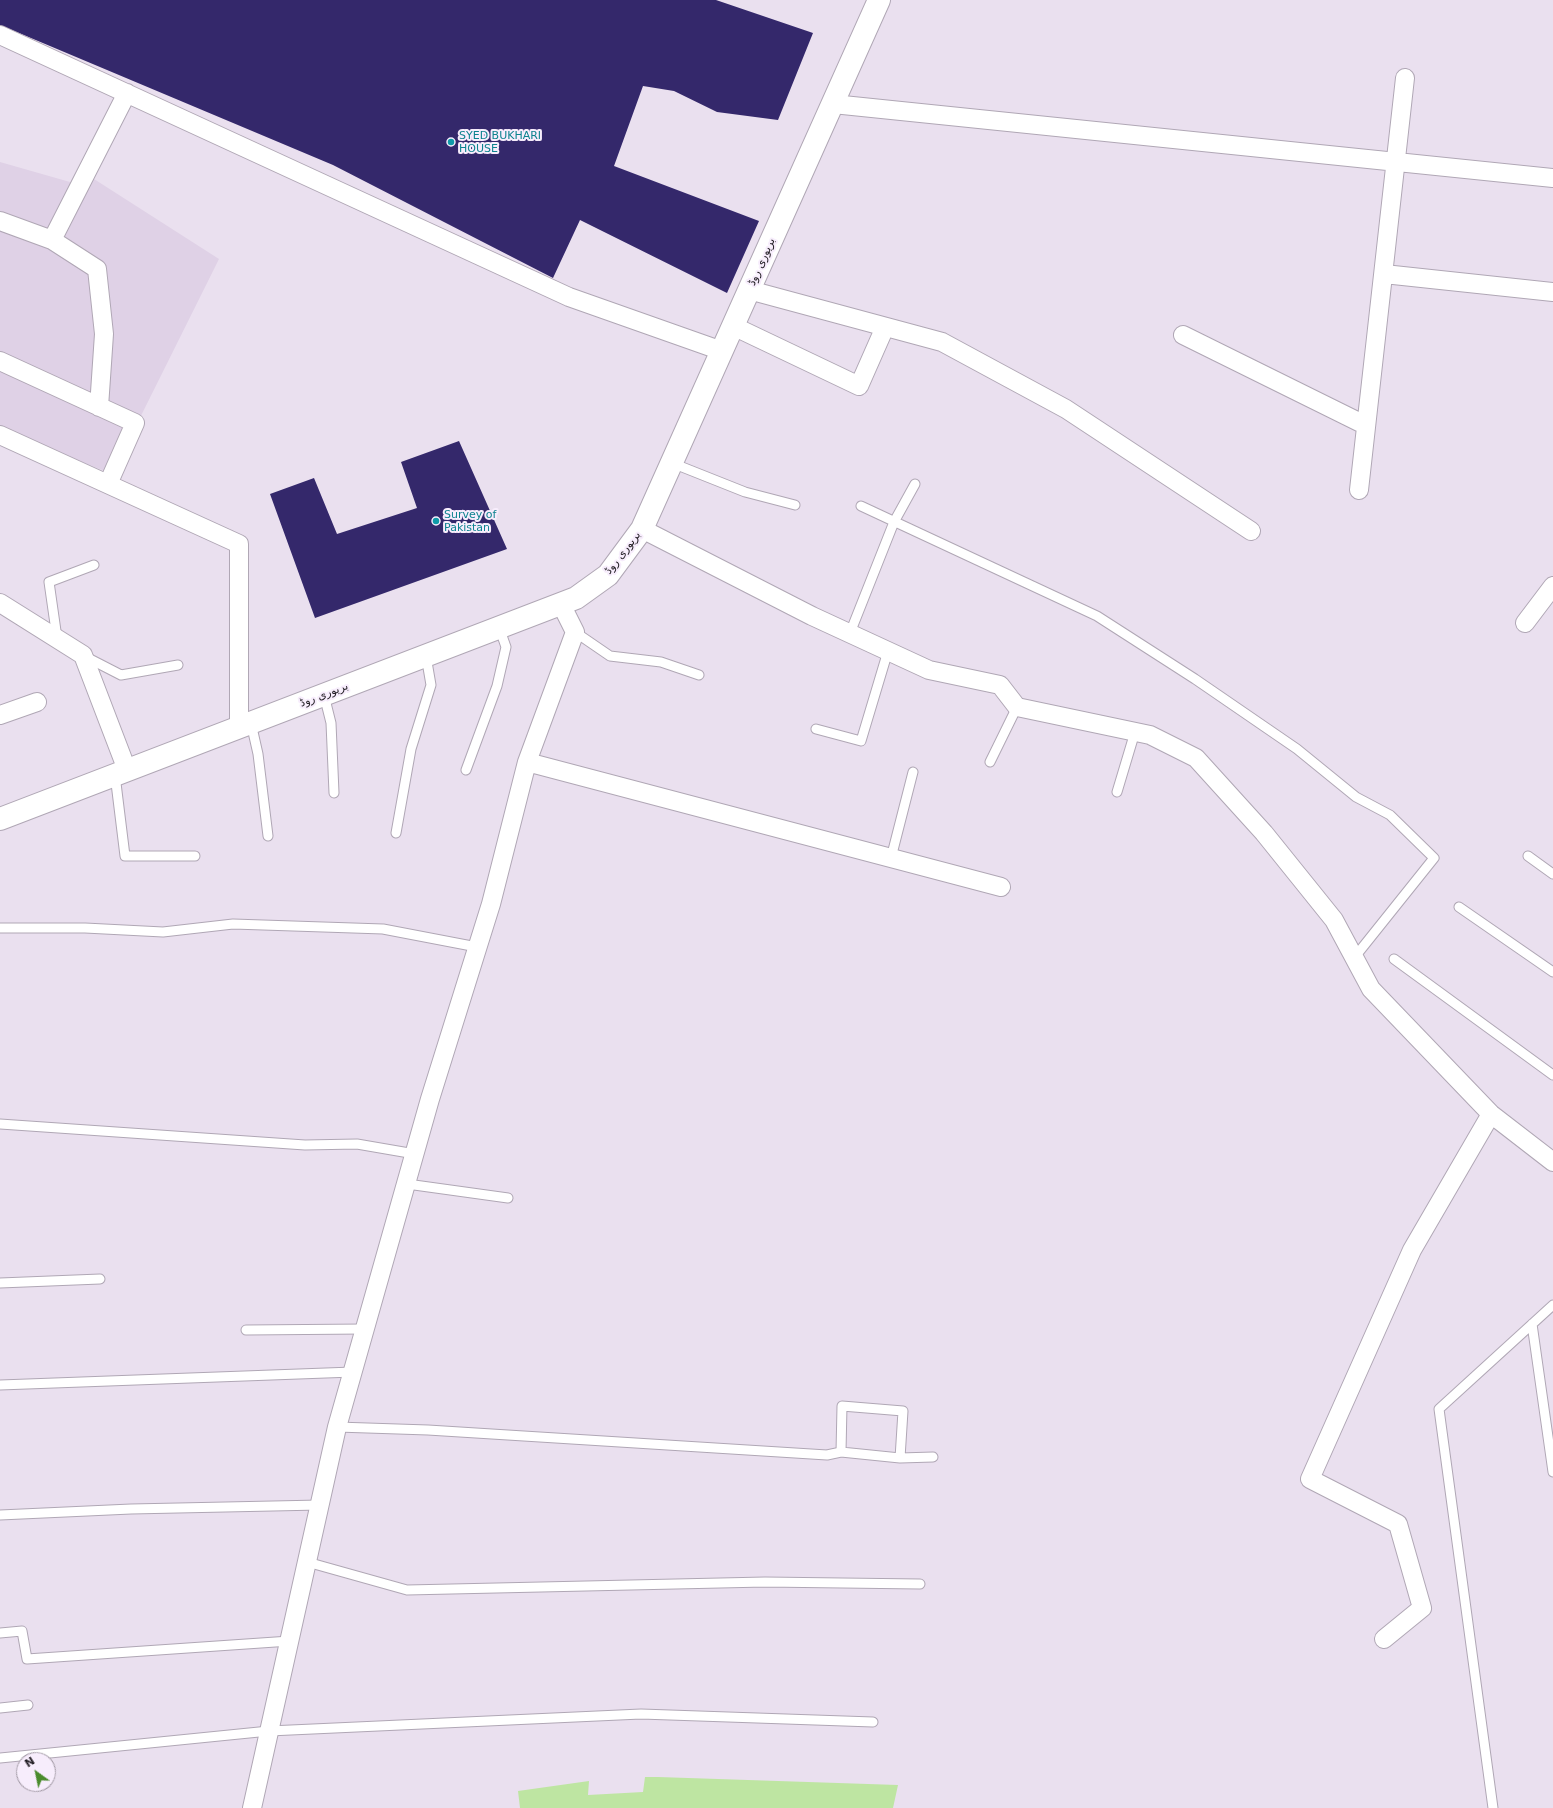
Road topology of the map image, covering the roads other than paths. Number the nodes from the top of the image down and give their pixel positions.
1 (879, 0) edge
2 (0, 35) edge
3 (1405, 78) dead end
4 (126, 93) junction
5 (833, 104) junction
6 (1396, 162) junction
7 (1553, 178) edge
8 (0, 221) edge
9 (52, 240) junction
10 (1384, 274) junction
11 (749, 290) junction
12 (1553, 292) edge
13 (733, 326) junction
14 (885, 327) junction
15 (1184, 336) dead end
16 (722, 351) junction
17 (0, 361) edge
18 (99, 407) junction
19 (1365, 425) junction
20 (0, 435) edge
21 (672, 463) junction
22 (108, 484) junction
23 (915, 484) dead end
24 (1359, 490) dead end
25 (796, 505) dead end
26 (861, 506) dead end
27 (894, 522) junction
28 (642, 530) junction
29 (1251, 531) dead end
30 (94, 565) dead end
31 (1553, 586) edge
32 (0, 603) edge
33 (560, 604) junction
34 (1525, 623) dead end
35 (499, 627) junction
36 (575, 632) junction
37 (850, 633) junction
38 (57, 639) junction
39 (888, 651) junction
40 (83, 655) junction
41 (426, 656) junction
42 (178, 665) dead end
43 (699, 675) dead end
44 (324, 694) junction
45 (37, 702) dead end
46 (1017, 707) junction
47 (0, 715) edge
48 (245, 725) junction
49 (816, 729) dead end
50 (1135, 732) junction
51 (526, 762) junction
52 (990, 762) dead end
53 (466, 770) dead end
54 (913, 772) dead end
55 (121, 773) junction
56 (1117, 792) dead end
57 (334, 793) dead end
58 (0, 819) edge
59 (396, 833) dead end
60 (268, 836) dead end
61 (195, 856) dead end
62 (1528, 856) dead end
63 (891, 858) junction
64 (1553, 874) edge
65 (1001, 887) dead end
66 (1459, 907) dead end
67 (0, 928) edge
68 (478, 947) junction
69 (1354, 958) junction
70 (1394, 959) dead end
71 (1553, 972) edge
72 (1553, 1075) edge
73 (1491, 1114) junction
74 (0, 1124) edge
75 (415, 1154) junction
76 (1553, 1162) edge
77 (407, 1184) junction
78 (508, 1198) dead end
79 (100, 1279) dead end
80 (0, 1283) edge
81 (1553, 1305) edge
82 (1532, 1324) junction
83 (365, 1329) junction
84 (246, 1330) dead end
85 (353, 1372) junction
86 (0, 1385) edge
87 (337, 1427) junction
88 (841, 1452) junction
89 (933, 1457) dead end
90 (900, 1458) junction
91 (1553, 1472) edge
92 (320, 1505) junction
93 (0, 1515) edge
94 (307, 1562) junction
95 (920, 1584) dead end
96 (0, 1633) edge
97 (1384, 1639) dead end
98 (290, 1641) junction
99 (28, 1705) dead end
100 (0, 1708) edge
101 (873, 1722) dead end
102 (269, 1731) junction
103 (0, 1758) edge
104 (252, 1808) edge
105 (1493, 1808) edge

1 - 5 main road, بریوری روڈ
2 - 4 street
3 - 6 street
4 - 9 street
4 - 16 street
5 - 6 street
5 - 11 main road, بریوری روڈ
6 - 7 street
6 - 10 street
8 - 9 street
9 - 18 street
10 - 12 street
10 - 19 street
11 - 13 main road, بریوری روڈ
11 - 14 street
13 - 14 street
13 - 16 main road, بریوری روڈ
14 - 29 street
15 - 19 street
16 - 21 main road, بریوری روڈ
17 - 18 street
18 - 22 street
19 - 24 street
20 - 22 street
21 - 25 lane
21 - 28 main road, بریوری روڈ
22 - 48 street
23 - 27 lane
26 - 27 lane
27 - 37 lane
27 - 69 lane
28 - 33 main road, بریوری روڈ
28 - 37 street
30 - 38 lane
31 - 34 street
32 - 38 street
33 - 35 main road, بریوری روڈ
33 - 36 street
35 - 41 main road, بریوری روڈ
35 - 53 lane
36 - 43 lane
36 - 51 street
37 - 39 street
38 - 40 street
39 - 46 street
39 - 49 lane
40 - 42 lane
40 - 55 street
41 - 44 main road, بریوری روڈ
41 - 59 lane
44 - 48 main road, بریوری روڈ
44 - 57 lane
45 - 47 street
46 - 50 street
46 - 52 lane
48 - 55 main road, بریوری روڈ
48 - 60 lane
50 - 56 lane
50 - 69 street
51 - 63 street
51 - 68 street
54 - 63 lane
55 - 58 main road, بریوری روڈ
55 - 61 lane
62 - 64 lane
63 - 65 street
66 - 71 lane
67 - 68 lane
68 - 75 street
69 - 73 street
70 - 72 lane
73 - 76 street
73 - 97 street
74 - 75 lane
75 - 77 street
77 - 78 lane
77 - 83 street
79 - 80 lane
81 - 82 lane
82 - 91 lane
82 - 105 lane
83 - 84 lane
83 - 85 street
85 - 86 lane
85 - 87 street
87 - 88 lane
87 - 92 street
88 - 90 lane
88 - 90 lane
89 - 90 lane
92 - 93 lane
92 - 94 street
94 - 95 lane
94 - 98 street
96 - 98 lane
98 - 102 street
99 - 100 lane
101 - 102 lane
102 - 103 lane
102 - 104 street

